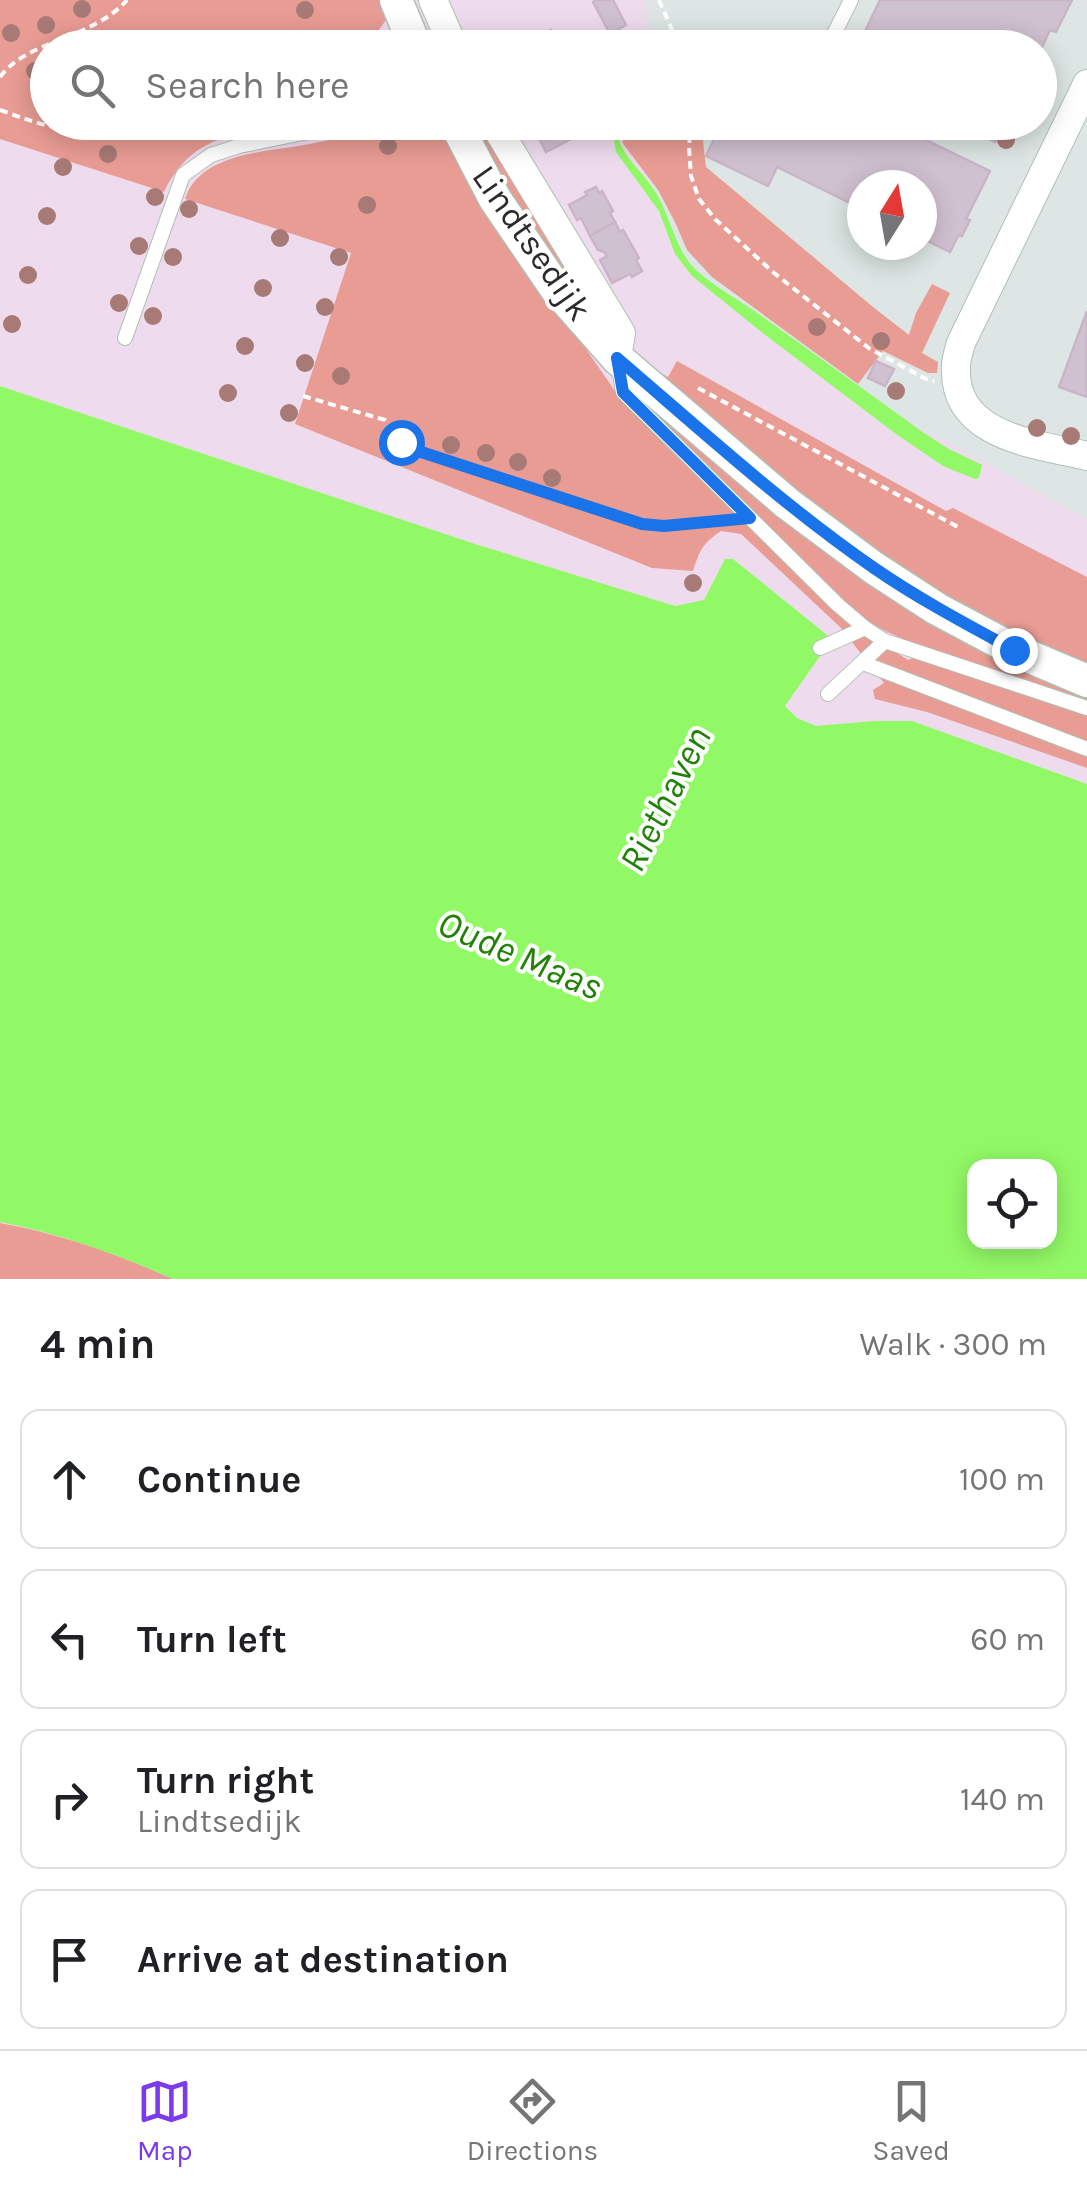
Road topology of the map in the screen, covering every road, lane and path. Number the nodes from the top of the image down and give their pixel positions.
1 (127, 0) edge
2 (396, 0) edge
3 (433, 0) edge
4 (659, 0) edge
5 (851, 0) edge
6 (87, 30) edge
7 (409, 30) edge
8 (446, 30) edge
9 (672, 30) edge
10 (837, 30) edge
11 (30, 53) edge
12 (0, 77) edge
13 (1087, 84) edge
14 (0, 110) edge
15 (30, 120) edge
16 (268, 140) edge
17 (464, 140) edge
18 (504, 140) edge
19 (690, 140) edge
20 (125, 338) dead end
21 (617, 358) junction
22 (684, 380) dead end
23 (961, 395) junction
24 (303, 396) dead end
25 (1087, 456) edge
26 (750, 518) junction
27 (958, 527) dead end
28 (865, 628) junction
29 (886, 641) junction
30 (820, 648) dead end
31 (863, 663) junction
32 (1087, 681) edge
33 (828, 694) dead end
34 (1087, 708) edge
35 (1087, 749) edge

1 - 6 path
2 - 7 street
3 - 8 street
4 - 9 path
5 - 10 lane
11 - 12 path
13 - 23 street
14 - 15 path
16 - 20 lane
17 - 21 street, Lindtsedijk
18 - 21 street, Lindtsedijk
19 - 23 path
21 - 26 lane
21 - 32 street, Lindtsedijk
22 - 27 path
23 - 25 street
24 - 26 path
26 - 28 lane
28 - 29 lane
28 - 30 lane
29 - 31 lane
29 - 34 lane
31 - 33 lane
31 - 35 lane

